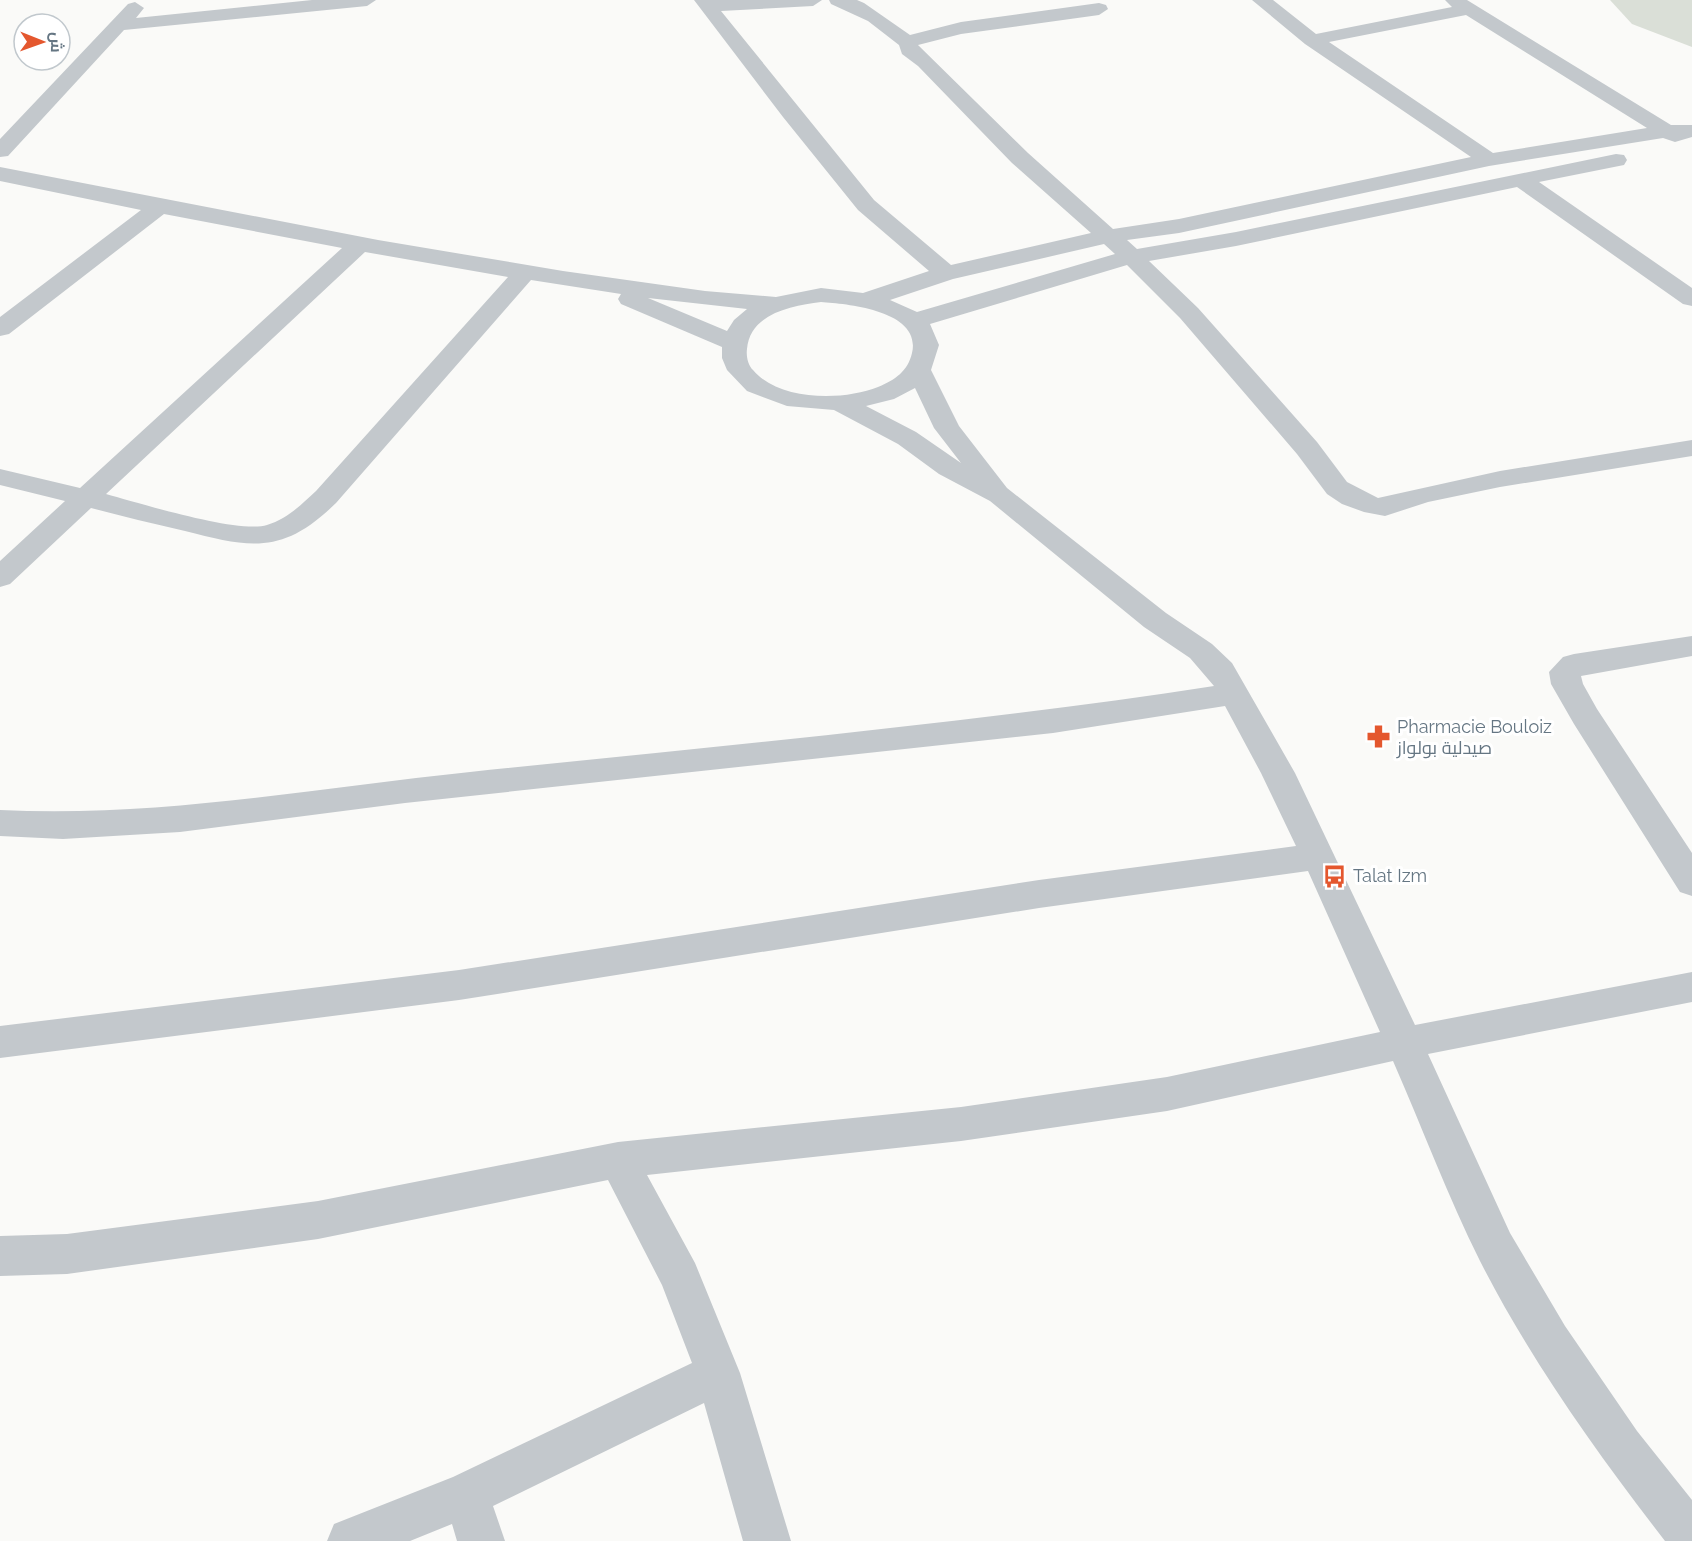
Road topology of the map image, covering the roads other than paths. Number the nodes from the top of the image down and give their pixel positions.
1 (142, 0) edge
2 (367, 0) edge
3 (813, 0) edge
4 (837, 0) edge
5 (1261, 0) edge
6 (706, 3) edge
7 (1462, 5) edge
8 (1099, 9) dead end
9 (121, 25) junction
10 (1312, 40) junction
11 (908, 43) junction
12 (1667, 131) junction
13 (1691, 141) edge
14 (0, 151) edge
15 (1489, 160) junction
16 (0, 174) edge
17 (1523, 181) junction
18 (159, 207) junction
19 (1109, 236) junction
20 (359, 245) junction
21 (1132, 257) junction
22 (525, 272) junction
23 (946, 273) junction
24 (583, 282) junction
25 (868, 299) junction
26 (1692, 299) edge
27 (776, 304) junction
28 (914, 321) junction
29 (0, 329) edge
30 (734, 343) junction
31 (919, 370) junction
32 (842, 404) junction
33 (1692, 448) edge
34 (0, 477) edge
35 (1000, 495) junction
36 (84, 498) junction
37 (0, 576) edge
38 (1692, 646) edge
39 (1233, 694) junction
40 (0, 823) edge
41 (1319, 856) junction
42 (1692, 882) edge
43 (1692, 987) edge
44 (0, 1042) edge
45 (1403, 1044) junction
46 (618, 1160) junction
47 (0, 1256) edge
48 (718, 1373) junction
49 (466, 1496) junction
50 (1692, 1538) edge
51 (351, 1541) edge
52 (481, 1541) edge
53 (767, 1541) edge

1 - 9 street
2 - 9 street
3 - 6 street
4 - 11 street
5 - 10 street
6 - 23 street
7 - 10 street
7 - 12 street
8 - 11 street
9 - 14 street
10 - 15 street
11 - 19 street
12 - 13 street
12 - 15 street
13 - 17 street
15 - 19 street
16 - 18 street
17 - 21 street
17 - 26 street
18 - 20 street
18 - 29 street
19 - 21 street
19 - 23 street
20 - 22 street
20 - 36 street
21 - 28 street
21 - 33 street
22 - 24 street
22 - 36 street
23 - 25 street
24 - 27 street
24 - 30 street
25 - 27 street
25 - 28 street
27 - 30 street
28 - 31 street
30 - 32 street
31 - 32 street
31 - 35 street
32 - 35 street
34 - 36 street
35 - 39 street
36 - 37 street
38 - 42 street
39 - 40 street
39 - 41 street
41 - 44 street
41 - 45 street
43 - 45 street
45 - 46 street
45 - 50 street
46 - 47 street
46 - 48 street
48 - 49 street
48 - 53 street
49 - 51 street
49 - 52 street

